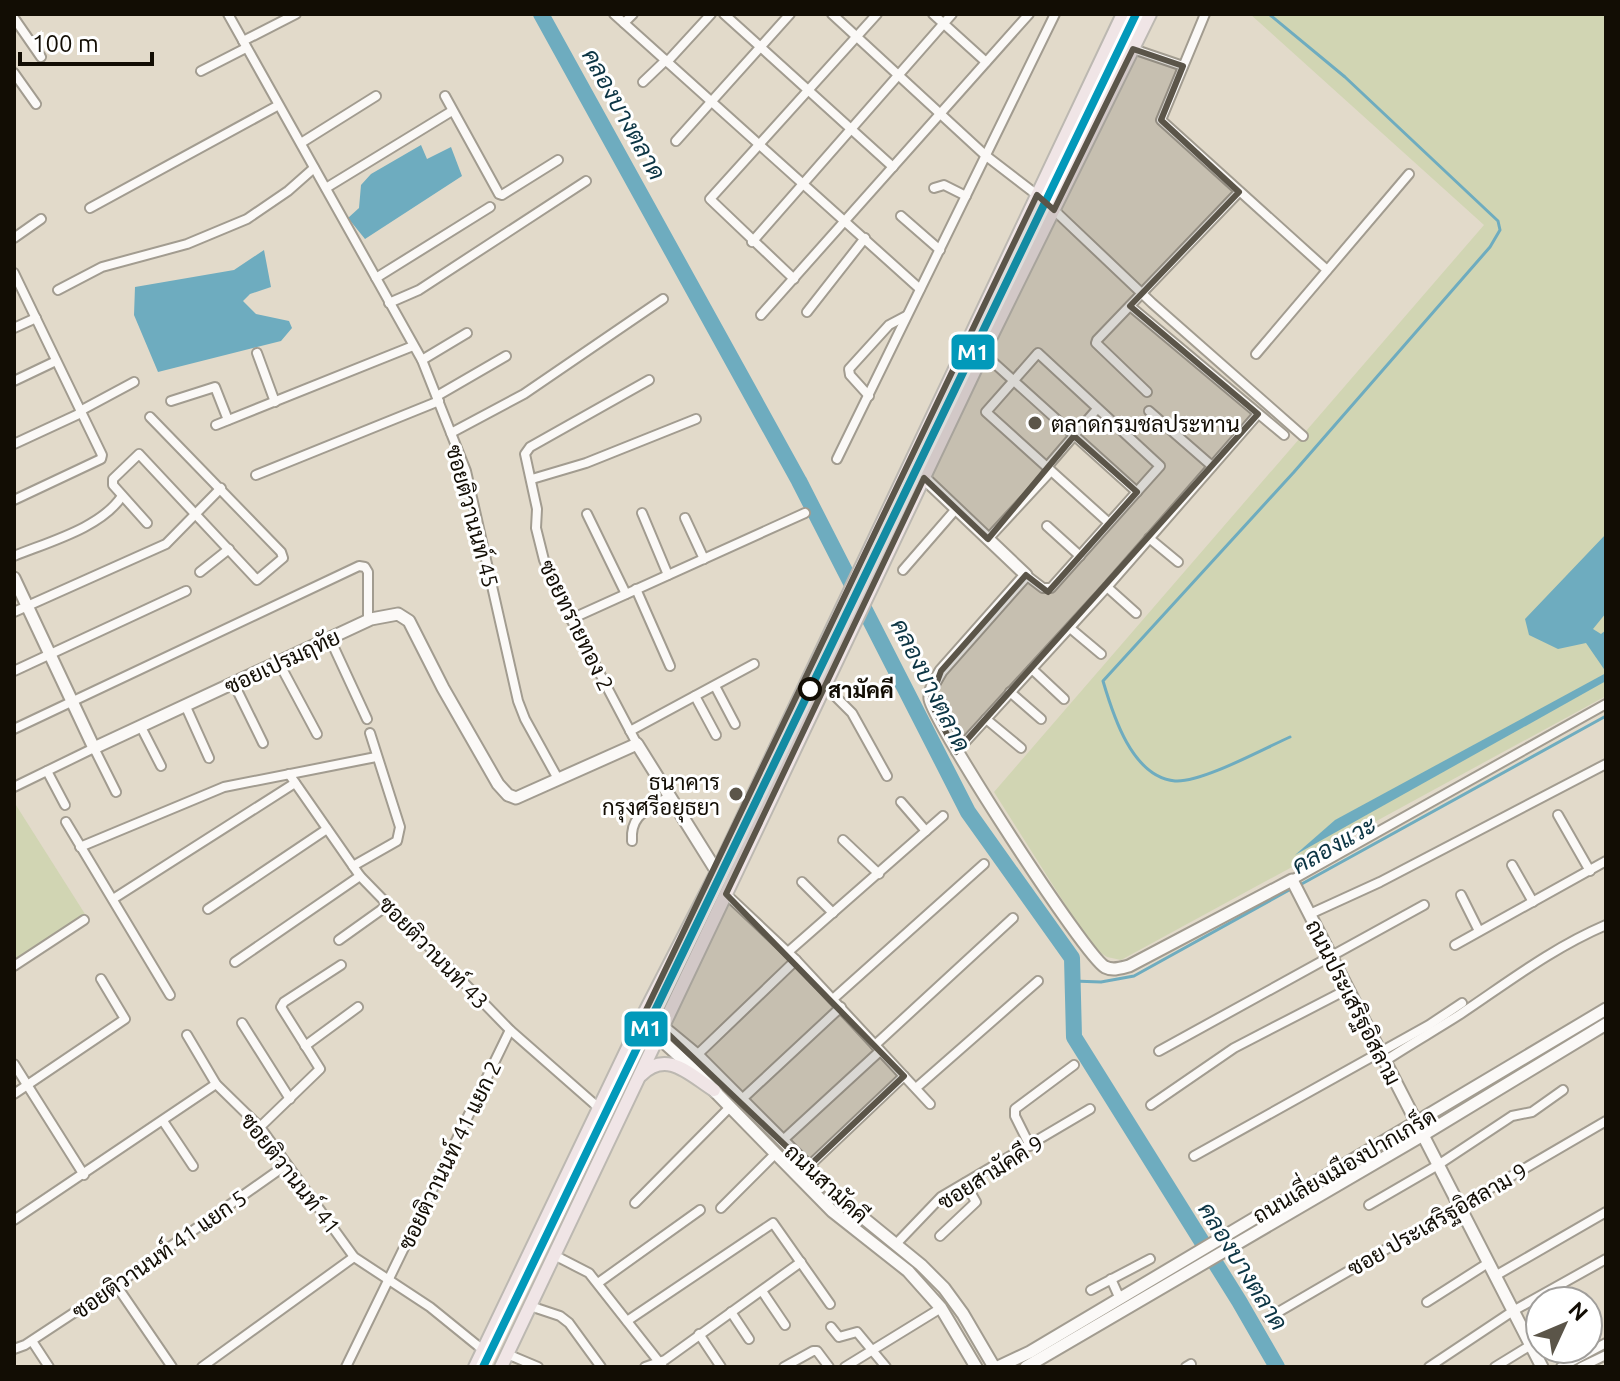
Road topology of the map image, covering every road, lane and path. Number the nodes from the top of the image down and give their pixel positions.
1 (228, 14) edge
2 (296, 14) edge
3 (614, 14) edge
4 (633, 14) edge
5 (711, 14) edge
6 (724, 14) edge
7 (790, 14) edge
8 (832, 14) edge
9 (877, 14) edge
10 (933, 14) edge
11 (952, 14) edge
12 (1029, 14) edge
13 (1123, 14) edge
14 (1150, 14) edge
15 (1205, 14) edge
16 (1052, 15) edge
17 (14, 18) edge
18 (624, 23) junction
19 (943, 24) junction
20 (857, 36) junction
21 (244, 44) junction
22 (761, 47) junction
23 (1133, 49) junction
24 (41, 57) dead end
25 (666, 61) junction
26 (986, 62) junction
27 (1183, 66) junction
28 (201, 71) dead end
29 (14, 73) edge
30 (898, 76) junction
31 (643, 82) dead end
32 (808, 89) junction
33 (376, 96) dead end
34 (445, 96) dead end
35 (712, 101) junction
36 (36, 104) dead end
37 (277, 106) junction
38 (452, 111) junction
39 (940, 114) junction
40 (851, 129) junction
41 (676, 141) dead end
42 (760, 142) junction
43 (301, 143) junction
44 (985, 155) junction
45 (558, 160) dead end
46 (893, 167) junction
47 (314, 168) junction
48 (1409, 174) dead end
49 (586, 181) dead end
50 (804, 183) junction
51 (326, 188) junction
52 (934, 188) dead end
53 (1239, 192) junction
54 (1037, 195) junction
55 (966, 196) junction
56 (490, 207) dead end
57 (90, 208) dead end
58 (1054, 210) junction
59 (901, 216) dead end
60 (41, 219) dead end
61 (846, 220) junction
62 (14, 238) edge
63 (865, 238) junction
64 (752, 242) junction
65 (940, 250) junction
66 (1327, 270) junction
67 (14, 273) edge
68 (376, 278) junction
69 (794, 279) junction
70 (920, 289) junction
71 (58, 290) dead end
72 (1143, 293) junction
73 (663, 299) dead end
74 (389, 303) junction
75 (1130, 306) junction
76 (807, 312) dead end
77 (761, 315) dead end
78 (906, 316) junction
79 (36, 318) junction
80 (14, 328) edge
81 (467, 333) dead end
82 (413, 346) junction
83 (257, 353) dead end
84 (983, 353) junction
85 (1256, 354) dead end
86 (506, 356) dead end
87 (422, 360) junction
88 (56, 361) junction
89 (649, 380) dead end
90 (14, 381) edge
91 (1014, 381) junction
92 (134, 382) dead end
93 (1147, 392) dead end
94 (869, 396) junction
95 (438, 399) junction
96 (171, 401) dead end
97 (275, 402) junction
98 (1097, 409) junction
99 (1149, 411) dead end
100 (80, 412) junction
101 (1258, 414) junction
102 (150, 417) dead end
103 (696, 419) dead end
104 (228, 420) junction
105 (216, 425) dead end
106 (451, 433) junction
107 (1284, 435) dead end
108 (1074, 436) junction
109 (1303, 436) dead end
110 (14, 444) edge
111 (837, 459) dead end
112 (1212, 466) junction
113 (1049, 469) junction
114 (256, 475) dead end
115 (924, 478) junction
116 (532, 479) junction
117 (221, 488) junction
118 (1137, 492) junction
119 (122, 496) junction
120 (14, 500) edge
121 (956, 509) junction
122 (195, 512) junction
123 (642, 513) dead end
124 (805, 513) dead end
125 (587, 514) dead end
126 (685, 518) dead end
127 (147, 523) dead end
128 (1109, 523) junction
129 (1047, 526) dead end
130 (1149, 538) junction
131 (988, 539) junction
132 (229, 549) junction
133 (14, 556) edge
134 (1080, 556) junction
135 (704, 559) junction
136 (1178, 562) dead end
137 (903, 570) dead end
138 (200, 572) dead end
139 (668, 575) junction
140 (1026, 575) junction
141 (14, 578) edge
142 (1107, 587) junction
143 (636, 589) junction
144 (186, 591) dead end
145 (626, 594) junction
146 (27, 606) junction
147 (14, 612) edge
148 (1136, 613) dead end
149 (571, 619) junction
150 (368, 621) junction
151 (1070, 628) junction
152 (330, 639) junction
153 (49, 654) junction
154 (1101, 654) dead end
155 (279, 663) junction
156 (754, 664) dead end
157 (670, 666) dead end
158 (1032, 669) junction
159 (14, 671) edge
160 (234, 684) junction
161 (715, 686) junction
162 (825, 686) junction
163 (1010, 692) junction
164 (695, 696) junction
165 (1064, 699) dead end
166 (72, 702) junction
167 (1606, 704) edge
168 (186, 707) junction
169 (367, 719) dead end
170 (986, 719) junction
171 (1041, 719) dead end
172 (735, 724) dead end
173 (141, 727) junction
174 (14, 729) edge
175 (630, 731) junction
176 (370, 733) dead end
177 (317, 734) dead end
178 (716, 735) dead end
179 (263, 743) dead end
180 (637, 744) junction
181 (94, 748) junction
182 (1021, 748) dead end
183 (956, 752) junction
184 (376, 757) junction
185 (209, 758) dead end
186 (1606, 764) edge
187 (161, 766) dead end
188 (47, 771) junction
189 (289, 774) junction
190 (887, 776) dead end
191 (557, 777) junction
192 (295, 783) junction
193 (14, 787) edge
194 (116, 792) dead end
195 (668, 797) junction
196 (901, 802) dead end
197 (65, 805) dead end
198 (1558, 815) dead end
199 (943, 816) dead end
200 (66, 822) dead end
201 (327, 829) junction
202 (926, 831) junction
203 (843, 840) dead end
204 (632, 841) dead end
205 (80, 847) junction
206 (1606, 861) edge
207 (984, 864) dead end
208 (1512, 865) dead end
209 (353, 866) junction
210 (1590, 871) junction
211 (717, 872) junction
212 (879, 874) junction
213 (360, 876) junction
214 (802, 882) dead end
215 (1294, 884) junction
216 (726, 894) junction
217 (1461, 895) dead end
218 (113, 899) junction
219 (1533, 902) junction
220 (388, 905) junction
221 (1424, 905) dead end
222 (208, 909) dead end
223 (833, 913) junction
224 (1310, 914) junction
225 (1013, 918) dead end
226 (84, 920) dead end
227 (1606, 925) edge
228 (1479, 931) junction
229 (339, 940) dead end
230 (1455, 945) dead end
231 (788, 952) junction
232 (1331, 955) junction
233 (796, 960) junction
234 (235, 962) dead end
235 (341, 965) dead end
236 (14, 966) edge
237 (101, 979) dead end
238 (1038, 981) dead end
239 (1348, 989) junction
240 (170, 995) dead end
241 (833, 999) junction
242 (1462, 1003) dead end
243 (358, 1007) dead end
244 (841, 1007) junction
245 (1606, 1009) edge
246 (643, 1016) junction
247 (242, 1023) dead end
248 (1606, 1024) edge
249 (510, 1030) junction
250 (660, 1030) junction
251 (187, 1035) dead end
252 (676, 1044) junction
253 (305, 1046) junction
254 (877, 1048) junction
255 (1159, 1051) dead end
256 (697, 1055) junction
257 (1382, 1056) junction
258 (14, 1064) edge
259 (1074, 1065) dead end
260 (904, 1076) junction
261 (637, 1079) junction
262 (216, 1084) junction
263 (27, 1085) junction
264 (916, 1088) junction
265 (714, 1090) junction
266 (1563, 1090) dead end
267 (14, 1094) edge
268 (290, 1099) junction
269 (735, 1104) junction
270 (930, 1104) dead end
271 (1151, 1105) dead end
272 (600, 1109) junction
273 (1090, 1109) dead end
274 (163, 1121) junction
275 (1606, 1121) edge
276 (1417, 1124) junction
277 (260, 1127) junction
278 (1423, 1135) junction
279 (782, 1141) junction
280 (1030, 1146) junction
281 (776, 1153) junction
282 (1194, 1156) dead end
283 (286, 1165) junction
284 (1438, 1165) junction
285 (193, 1166) dead end
286 (808, 1167) junction
287 (84, 1175) junction
288 (965, 1183) junction
289 (635, 1203) dead end
290 (1369, 1205) dead end
291 (1459, 1205) junction
292 (721, 1208) dead end
293 (700, 1210) dead end
294 (1606, 1212) edge
295 (14, 1220) edge
296 (940, 1236) dead end
297 (896, 1244) junction
298 (1218, 1246) junction
299 (554, 1255) junction
300 (354, 1257) junction
301 (1150, 1259) dead end
302 (1606, 1259) edge
303 (801, 1262) junction
304 (1488, 1263) junction
305 (1495, 1276) junction
306 (389, 1279) junction
307 (1111, 1279) junction
308 (598, 1283) junction
309 (116, 1285) junction
310 (1091, 1290) dead end
311 (762, 1291) junction
312 (1120, 1299) junction
313 (1427, 1302) dead end
314 (830, 1304) dead end
315 (530, 1306) junction
316 (941, 1308) junction
317 (1513, 1311) junction
318 (731, 1312) junction
319 (1268, 1318) dead end
320 (627, 1321) junction
321 (785, 1325) dead end
322 (831, 1327) dead end
323 (1524, 1332) edge
324 (699, 1334) junction
325 (749, 1339) dead end
326 (32, 1341) junction
327 (1606, 1343) edge
328 (14, 1349) edge
329 (1524, 1349) edge
330 (483, 1350) junction
331 (874, 1350) junction
332 (507, 1354) junction
333 (1606, 1355) edge
334 (660, 1364) edge
335 (49, 1367) edge
336 (172, 1367) edge
337 (202, 1367) edge
338 (346, 1367) edge
339 (475, 1367) edge
340 (501, 1367) edge
341 (538, 1367) edge
342 (601, 1367) edge
343 (645, 1367) edge
344 (721, 1367) edge
345 (784, 1367) edge
346 (829, 1367) edge
347 (845, 1367) edge
348 (886, 1367) edge
349 (976, 1367) edge
350 (996, 1367) edge
351 (1027, 1367) edge
352 (1429, 1367) edge
353 (1495, 1367) edge
354 (1561, 1367) edge
355 (1581, 1367) edge

1 - 21 street, ซอยติวานนท์ 45
2 - 21 street
3 - 18 street
4 - 18 street
5 - 25 street
6 - 22 street
7 - 22 street
8 - 20 street
9 - 20 street
10 - 19 street
11 - 19 street
12 - 26 street
13 - 54 main road
14 - 23 main road
15 - 27 street
16 - 44 street
17 - 24 street
18 - 25 street
19 - 26 street
19 - 30 street
20 - 30 street
20 - 32 street
21 - 28 street
21 - 37 street, ซอยติวานนท์ 45
22 - 32 street
22 - 35 street
23 - 27 street
23 - 58 main road
25 - 31 street
25 - 35 street
26 - 39 street
27 - 53 street
29 - 36 street
30 - 39 street
30 - 40 street
32 - 40 street
32 - 42 street
33 - 43 street
34 - 38 street
35 - 41 street
35 - 42 street
37 - 43 street, ซอยติวานนท์ 45
37 - 57 street
38 - 45 street
38 - 51 street
39 - 44 street
39 - 46 street
40 - 46 street
40 - 50 street
42 - 50 street
42 - 64 street
43 - 47 street, ซอยติวานนท์ 45
44 - 54 street
44 - 55 street
46 - 61 street
47 - 51 street, ซอยติวานนท์ 45
47 - 71 street
48 - 66 street
49 - 74 street
50 - 61 street
50 - 64 street
51 - 68 street, ซอยติวานนท์ 45
52 - 55 street
53 - 66 street
53 - 72 street
54 - 58 main road
54 - 211 main road
55 - 65 street
56 - 68 street
58 - 72 street
58 - 84 main road
59 - 65 street
60 - 62 street
61 - 63 street
61 - 69 street
63 - 70 street
63 - 76 street
64 - 69 street
65 - 70 street
66 - 85 street
67 - 79 street
68 - 74 street, ซอยติวานนท์ 45
69 - 77 street
70 - 78 street
72 - 75 street
72 - 109 street
73 - 106 street
74 - 82 street, ซอยติวานนท์ 45
75 - 93 street
75 - 101 street
78 - 94 street
78 - 94 street
79 - 80 street
79 - 88 street
81 - 87 street
82 - 87 street, ซอยติวานนท์ 45
82 - 97 street
83 - 97 street
84 - 91 street
84 - 115 main road
86 - 95 street
87 - 95 street, ซอยติวานนท์ 45
88 - 90 street
88 - 100 street
89 - 116 street, ซอยทรายทอง 2
91 - 98 street
91 - 108 street
91 - 113 street
92 - 100 street
94 - 111 street
95 - 106 street, ซอยติวานนท์ 45
95 - 114 street
96 - 104 street
97 - 104 street
98 - 108 street
98 - 118 street
99 - 112 street
100 - 110 street
100 - 120 street
101 - 107 street
101 - 112 street
102 - 117 street
103 - 116 street
104 - 105 street
106 - 191 street, ซอยติวานนท์ 45
108 - 113 street
108 - 118 street
112 - 130 street
113 - 128 street
113 - 131 street
115 - 121 street
115 - 162 main road
116 - 149 street, ซอยทรายทอง 2
117 - 122 street
117 - 132 street
118 - 128 street
119 - 122 street
119 - 127 street
119 - 133 street
121 - 131 street
121 - 137 street
122 - 132 street
122 - 146 street
123 - 139 street
124 - 135 street
125 - 145 street
126 - 135 street
128 - 134 street
129 - 134 street
130 - 136 street
130 - 142 street
131 - 140 street
132 - 138 street
134 - 140 street
135 - 139 street
139 - 143 street
140 - 183 street
141 - 146 street
142 - 148 street
142 - 151 street
143 - 145 street
143 - 157 street
144 - 153 street
145 - 149 street
146 - 147 street
146 - 153 street
149 - 175 street, ซอยทรายทอง 2
150 - 152 street, ซอยเปรมฤทัย
150 - 166 street
150 - 191 street, ซอยเปรมฤทัย
151 - 154 street
151 - 158 street
152 - 155 street, ซอยเปรมฤทัย
152 - 169 street
153 - 159 street
153 - 166 street
155 - 160 street, ซอยเปรมฤทัย
155 - 177 street
156 - 161 street
158 - 163 street
158 - 165 street
160 - 168 street, ซอยเปรมฤทัย
160 - 179 street
161 - 164 street
161 - 172 street
162 - 190 street
162 - 216 main road
163 - 170 street
163 - 171 street
164 - 175 street
164 - 178 street
166 - 174 street
166 - 181 street
167 - 215 street
168 - 173 street, ซอยเปรมฤทัย
168 - 185 street
170 - 182 street
170 - 183 street
173 - 181 street, ซอยเปรมฤทัย
173 - 187 street
175 - 180 street, ซอยทรายทอง 2
176 - 184 street
180 - 191 street
180 - 195 street
181 - 188 street
181 - 194 street
183 - 215 street
184 - 189 street
184 - 209 street
186 - 224 street
188 - 193 street
188 - 197 street
189 - 192 street, ซอยติวานนท์ 43
189 - 205 street
192 - 201 street, ซอยติวานนท์ 43
192 - 218 street
195 - 204 street
195 - 211 street
196 - 202 street
198 - 210 street
199 - 202 street
200 - 205 street
201 - 209 street, ซอยติวานนท์ 43
201 - 222 street
202 - 212 street
203 - 212 street
205 - 218 street
206 - 210 street
207 - 241 street
208 - 219 street
209 - 213 street, ซอยติวานนท์ 43
210 - 219 street
211 - 246 main road
212 - 223 street
213 - 220 street, ซอยติวานนท์ 43
213 - 234 street
214 - 223 street
215 - 224 street, ถนนประเสริฐอิสลาม
216 - 231 street
216 - 250 main road
217 - 228 street
218 - 240 street
219 - 228 street
220 - 229 street
220 - 249 street, ซอยติวานนท์ 43
221 - 232 street
223 - 231 street
224 - 232 street, ถนนประเสริฐอิสลาม
225 - 254 street
226 - 236 street
227 - 257 street
228 - 230 street
231 - 233 street
232 - 239 street, ถนนประเสริฐอิสลาม
232 - 255 street
233 - 241 street
233 - 256 street
235 - 253 street
237 - 263 street
238 - 264 street
239 - 257 street, ถนนประเสริฐอิสลาม
239 - 271 street
241 - 244 street
242 - 257 street
243 - 253 street
244 - 254 street
244 - 269 street
245 - 276 street, ถนนเลี่ยงเมืองปากเกร็ด
246 - 250 street, ถนนสามัคคี
246 - 272 main road
247 - 268 street
248 - 278 street, ถนนเลี่ยงเมืองปากเกร็ด
249 - 272 street, ซอยติวานนท์ 43
249 - 306 street, ซอยติวานนท์ 41 แยก 2
250 - 252 street, ถนนสามัคคี
250 - 261 main road
251 - 262 street, ซอยติวานนท์ 41
252 - 256 street, ถนนสามัคคี
252 - 265 street, ถนนสามัคคี
253 - 268 street
254 - 260 street
254 - 279 street
256 - 269 street, ถนนสามัคคี
257 - 276 street, ถนนประเสริฐอิสลาม
257 - 282 street
258 - 263 street
259 - 280 street
260 - 264 street
260 - 286 street
261 - 265 main road
261 - 299 main road
262 - 274 street
262 - 277 street, ซอยติวานนท์ 41
263 - 267 street
263 - 287 street
264 - 270 street
265 - 269 street, ถนนสามัคคี
266 - 284 street
268 - 277 street
269 - 279 street, ถนนสามัคคี
269 - 281 street, ถนนสามัคคี
269 - 289 street
272 - 330 main road
273 - 280 street, ซอยสามัคคี 9
274 - 285 street
274 - 287 street
275 - 291 street, ซอย ประเสริฐอิสลาม 9
276 - 278 street, ถนนประเสริฐอิสลาม
276 - 298 street, ถนนเลี่ยงเมืองปากเกร็ด
277 - 283 street, ซอยติวานนท์ 41
278 - 284 street, ถนนประเสริฐอิสลาม
278 - 298 street, ถนนเลี่ยงเมืองปากเกร็ด
279 - 286 street, ถนนสามัคคี
280 - 288 street, ซอยสามัคคี 9
281 - 292 street
281 - 316 street, ถนนสามัคคี
283 - 300 street, ซอยติวานนท์ 41
283 - 309 street, ซอยติวานนท์ 41 แยก 5
284 - 290 street
284 - 291 street, ถนนประเสริฐอิสลาม
286 - 297 street, ถนนสามัคคี
287 - 295 street
288 - 296 street
288 - 297 street, ซอยสามัคคี 9
291 - 304 street, ถนนประเสริฐอิสลาม
291 - 319 street, ซอย ประเสริฐอิสลาม 9
293 - 308 street
294 - 305 street
297 - 350 street, ถนนสามัคคี
298 - 312 street, ถนนเลี่ยงเมืองปากเกร็ด
298 - 351 street, ถนนเลี่ยงเมืองปากเกร็ด
299 - 308 street
299 - 315 main road
300 - 306 street, ซอยติวานนท์ 41
300 - 337 street
301 - 307 street
302 - 317 street
303 - 311 street
303 - 314 street
303 - 320 street
304 - 305 street, ถนนประเสริฐอิสลาม
304 - 313 street
305 - 317 street, ถนนประเสริฐอิสลาม
306 - 330 street, ซอยติวานนท์ 41
306 - 338 street, ซอยติวานนท์ 41 แยก 2
307 - 310 street
307 - 312 street
308 - 320 street
309 - 326 street, ซอยติวานนท์ 41 แยก 5
309 - 336 street
311 - 318 street
311 - 321 street
312 - 350 street, ถนนเลี่ยงเมืองปากเกร็ด
315 - 332 main road
315 - 342 street
316 - 331 street
316 - 349 street, ถนนสามัคคี
317 - 323 street, ถนนประเสริฐอิสลาม
317 - 352 street
318 - 324 street
318 - 325 street
320 - 334 street
322 - 331 street
324 - 334 street
324 - 344 street
326 - 328 street, ซอยติวานนท์ 41 แยก 5
326 - 335 street
327 - 354 street
329 - 353 street
330 - 339 main road
331 - 347 street
331 - 348 street
332 - 340 main road
332 - 341 street
333 - 355 street
334 - 343 street
345 - 346 street

